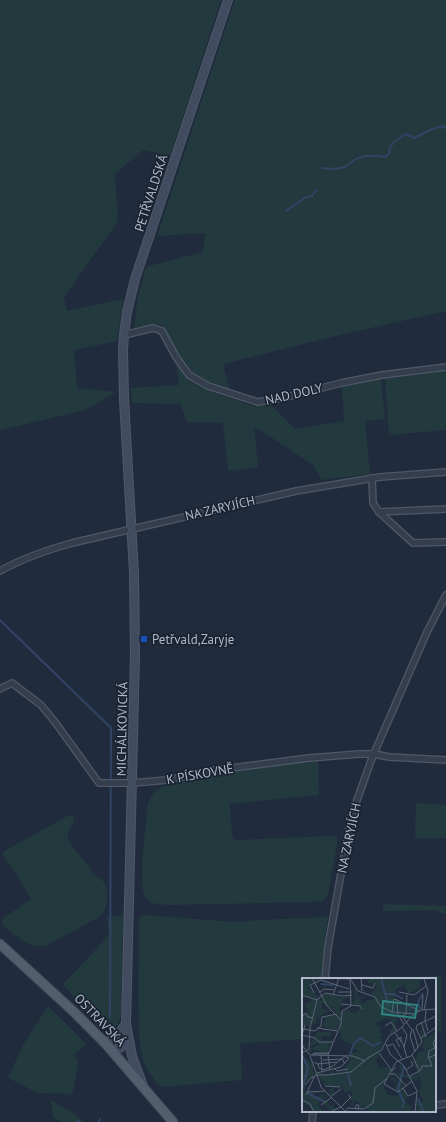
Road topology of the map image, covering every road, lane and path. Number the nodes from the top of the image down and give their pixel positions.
1 (228, 0) edge
2 (124, 334) junction
3 (446, 367) edge
4 (124, 399) joint
5 (446, 472) edge
6 (372, 478) junction
7 (446, 509) edge
8 (379, 512) junction
9 (132, 528) junction
10 (446, 542) edge
11 (0, 571) edge
12 (446, 595) edge
13 (0, 689) edge
14 (374, 754) junction
15 (446, 760) edge
16 (133, 783) junction
17 (0, 944) edge
18 (325, 978) edge
19 (126, 1024) junction
20 (128, 1040) junction
21 (108, 1047) junction
22 (144, 1088) junction
23 (446, 1104) edge
24 (436, 1105) edge
25 (313, 1112) edge
26 (174, 1122) edge
27 (312, 1122) edge

1 - 2 street, PETŘVALDSKÁ
2 - 3 street, NAD DOLY
2 - 4 street, PETŘVALDSKÁ
4 - 9 street, MICHÁLKOVICKÁ
5 - 6 street, NA ZARYJÍCH
6 - 8 street
6 - 9 street, NA ZARYJÍCH
7 - 8 street
8 - 10 street
9 - 11 street, NA ZARYJÍCH
9 - 16 street, MICHÁLKOVICKÁ
12 - 14 street, NA ZARYJÍCH
13 - 16 street, K PÍSKOVNĚ
14 - 15 street, K PÍSKOVNĚ
14 - 16 street, K PÍSKOVNĚ
14 - 18 street, NA ZARYJÍCH
16 - 19 street, MICHÁLKOVICKÁ
17 - 21 main road, OSTRAVSKÁ
19 - 20 street, MICHÁLKOVICKÁ
19 - 21 street
20 - 21 street
20 - 22 street, MICHÁLKOVICKÁ
21 - 22 main road, OSTRAVSKÁ
22 - 26 main road, OSTRAVSKÁ
23 - 24 street
25 - 27 street

